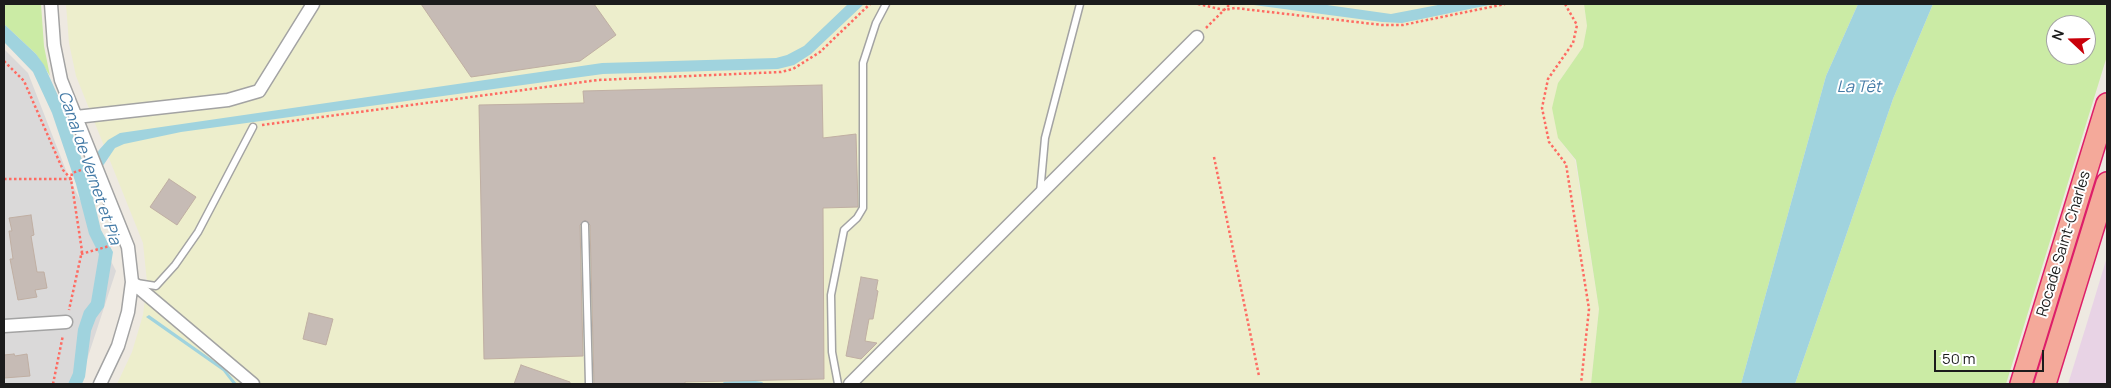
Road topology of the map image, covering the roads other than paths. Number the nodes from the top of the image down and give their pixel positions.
1 (51, 4) edge
2 (313, 4) edge
3 (886, 4) edge
4 (1080, 4) edge
5 (1197, 37) road end
6 (2107, 104) edge
7 (76, 117) junction
8 (253, 127) road end
9 (2107, 183) edge
10 (1040, 196) junction
11 (584, 224) dead end
12 (132, 282) junction
13 (66, 322) road end
14 (4, 326) edge
15 (100, 384) edge
16 (252, 384) edge
17 (589, 384) edge
18 (838, 384) edge
19 (850, 384) edge
20 (2020, 384) edge
21 (2045, 384) edge

1 - 7 street
2 - 7 street
3 - 18 lane
4 - 10 lane
5 - 10 street
6 - 20 highway, Rocade Saint-Charles
7 - 12 street
8 - 12 lane
9 - 21 highway, Rocade Saint-Charles
10 - 19 street
11 - 17 lane
12 - 15 street
12 - 16 street
13 - 14 street

